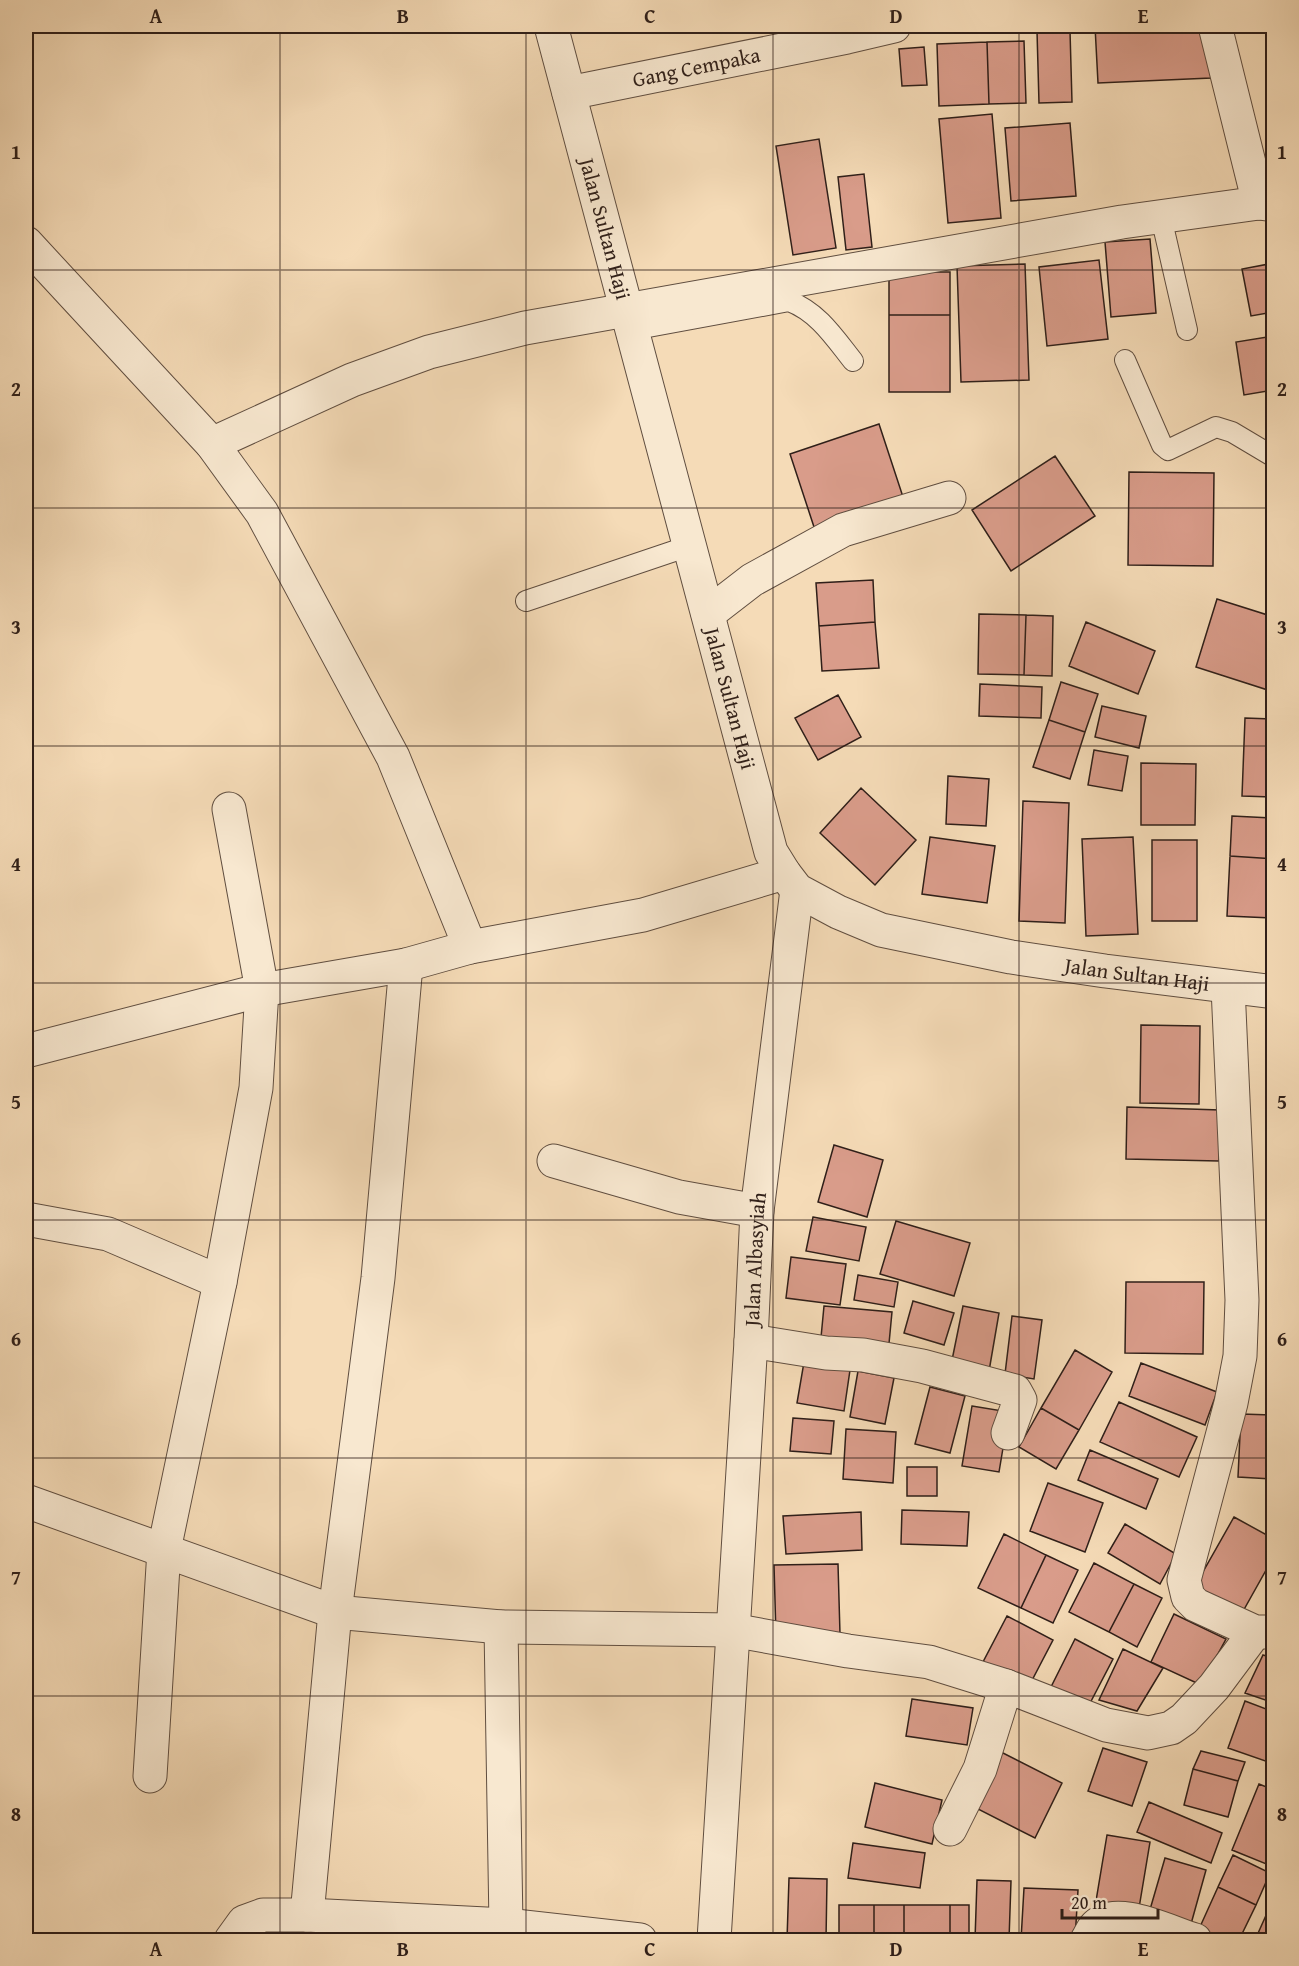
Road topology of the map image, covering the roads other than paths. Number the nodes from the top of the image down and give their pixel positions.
1 (551, 26) edge
2 (894, 26) edge
3 (1215, 26) edge
4 (847, 31) edge
5 (569, 93) junction
6 (1266, 204) edge
7 (1161, 217) junction
8 (26, 243) edge
9 (629, 320) junction
10 (1187, 330) dead end
11 (1125, 360) dead end
12 (853, 361) dead end
13 (212, 444) junction
14 (1274, 457) edge
15 (949, 498) dead end
16 (689, 546) junction
17 (526, 600) dead end
18 (708, 614) junction
19 (229, 809) dead end
20 (791, 882) junction
21 (470, 948) junction
22 (406, 965) junction
23 (1228, 987) junction
24 (262, 990) junction
25 (1274, 992) edge
26 (26, 1052) edge
27 (554, 1161) dead end
28 (757, 1211) junction
29 (26, 1219) edge
30 (220, 1282) junction
31 (751, 1341) junction
32 (1008, 1432) dead end
33 (26, 1501) edge
34 (165, 1550) junction
35 (335, 1612) junction
36 (501, 1626) junction
37 (732, 1630) junction
38 (1264, 1632) edge
39 (1006, 1686) junction
40 (150, 1776) dead end
41 (950, 1828) dead end
42 (307, 1915) junction
43 (506, 1925) junction
44 (231, 1941) edge
45 (640, 1941) edge
46 (714, 1941) edge
47 (1087, 1941) edge
48 (1195, 1941) edge

1 - 5 street, Jalan Sultan Haji
2 - 4 street, Gang Cempaka
3 - 6 street
4 - 5 street, Gang Cempaka
5 - 9 street, Jalan Sultan Haji
6 - 7 street
7 - 9 street
7 - 10 lane
8 - 13 street
9 - 12 lane
9 - 13 street
9 - 16 street, Jalan Sultan Haji
11 - 14 lane
13 - 21 street
15 - 18 street
16 - 17 lane
16 - 18 street, Jalan Sultan Haji
18 - 20 street, Jalan Sultan Haji
19 - 24 street
20 - 21 street
20 - 23 street, Jalan Sultan Haji
20 - 28 street, Jalan Albasyiah
21 - 22 street
22 - 24 street
22 - 35 street
23 - 25 street, Jalan Sultan Haji
23 - 38 street
24 - 26 street
24 - 30 street
27 - 28 street
28 - 31 street, Jalan Albasyiah
29 - 30 street
30 - 34 street
31 - 32 street
31 - 37 street, Jalan Albasyiah
33 - 34 street
34 - 35 street
34 - 40 street
35 - 36 street
35 - 42 street
36 - 37 street
36 - 43 street
37 - 39 street
37 - 46 street, Jalan Albasyiah
38 - 39 street
39 - 41 street
42 - 43 street
42 - 44 street
43 - 45 street
47 - 48 street

